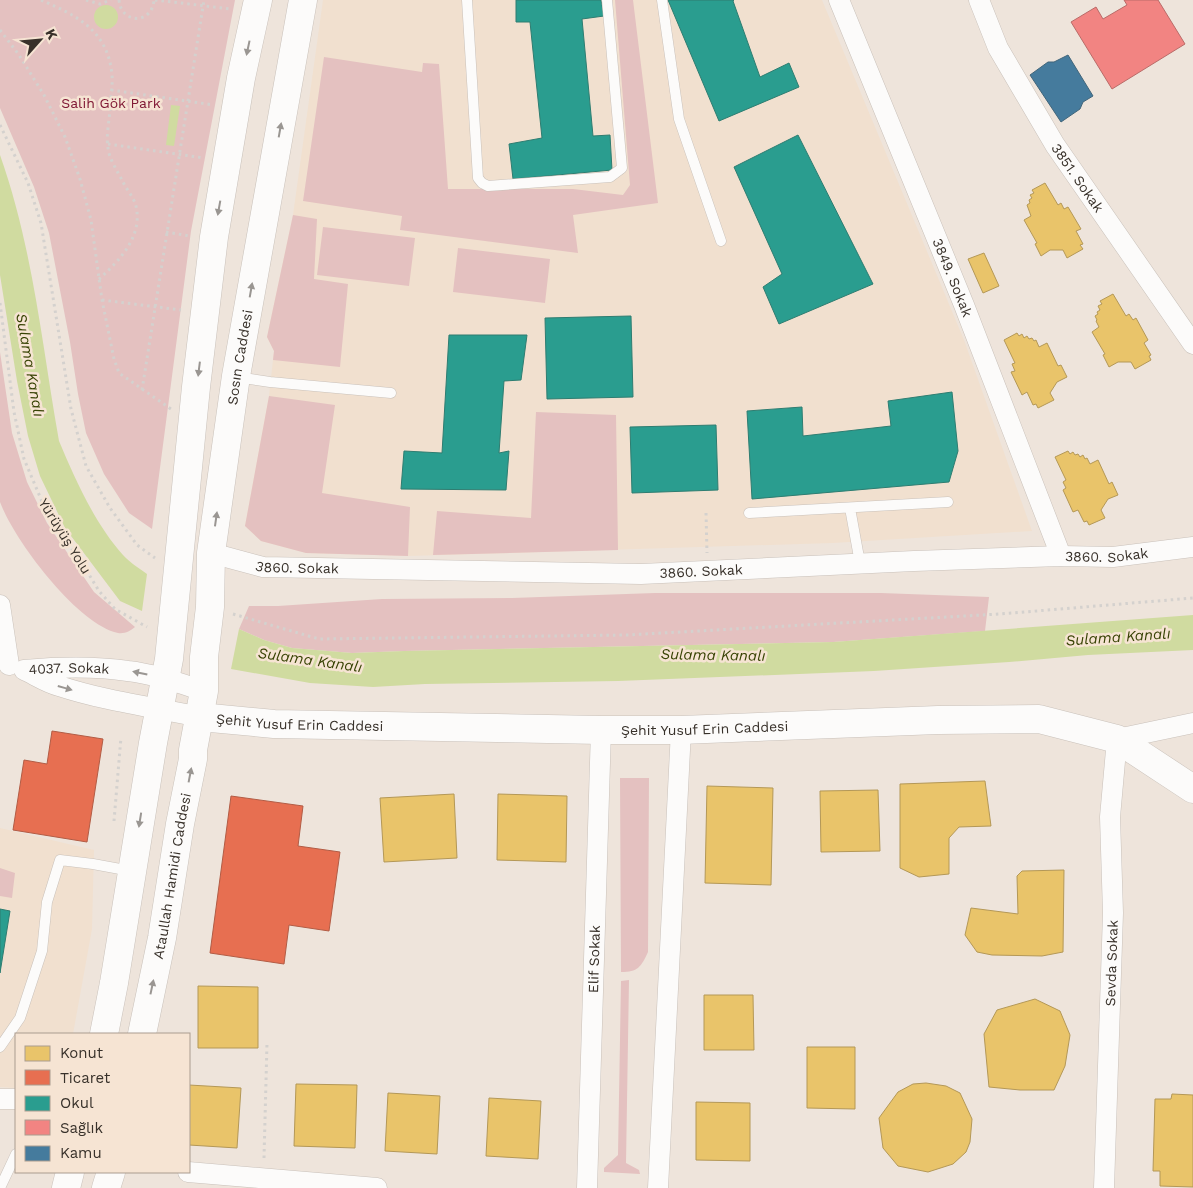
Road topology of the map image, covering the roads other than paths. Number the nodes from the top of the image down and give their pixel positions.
1 (303, 0) edge
2 (467, 0) edge
3 (607, 0) edge
4 (662, 0) edge
5 (839, 0) edge
6 (980, 0) edge
7 (249, 5) edge
8 (721, 240) dead end
9 (1193, 344) edge
10 (236, 376) junction
11 (391, 393) dead end
12 (948, 502) dead end
13 (850, 508) junction
14 (749, 513) dead end
15 (1193, 547) edge
16 (211, 553) junction
17 (1061, 556) junction
18 (860, 563) junction
19 (0, 605) edge
20 (11, 666) edge
21 (165, 679) junction
22 (202, 704) junction
23 (160, 708) junction
24 (1193, 723) edge
25 (601, 730) junction
26 (680, 730) junction
27 (1117, 739) junction
28 (1193, 789) edge
29 (132, 871) junction
30 (104, 1033) edge
31 (142, 1033) edge
32 (0, 1047) edge
33 (0, 1099) edge
34 (15, 1099) edge
35 (15, 1156) edge
36 (190, 1172) edge
37 (70, 1173) edge
38 (111, 1173) edge
39 (0, 1188) edge
40 (66, 1188) edge
41 (106, 1188) edge
42 (377, 1188) edge
43 (587, 1188) edge
44 (658, 1188) edge
45 (1104, 1188) edge

10 -> 1 street, Sosın Caddesi
2 - 3 lane
4 - 8 lane
5 - 17 street, 3849. Sokak
6 - 9 street, 3851. Sokak
7 -> 21 street
10 - 11 lane
16 -> 10 street, Sosın Caddesi
12 - 13 lane
13 - 14 lane
13 - 18 lane
15 - 17 street, 3860. Sokak
16 - 18 street, 3860. Sokak
16 - 22 street, Sosın Caddesi
17 - 18 street, 3860. Sokak
19 - 20 street
21 -> 20 street, 4037. Sokak
20 -> 23 street, 4037. Sokak
21 - 22 street, 4037. Sokak
21 - 23 street
22 - 23 street, 4037. Sokak
22 - 25 street, Şehit Yusuf Erin Caddesi
31 -> 22 street, Ataullah Hamidi Caddesi
23 -> 29 street
24 - 27 street
25 - 26 street, Şehit Yusuf Erin Caddesi
25 - 43 street, Elif Sokak
26 - 27 street, Şehit Yusuf Erin Caddesi
26 - 44 street
27 - 28 street, Şehit Yusuf Erin Caddesi
27 - 45 street, Sevda Sokak
29 - 30 street
29 - 32 lane
33 - 34 street
35 - 39 lane
36 - 42 street
37 - 40 street
38 - 41 street

